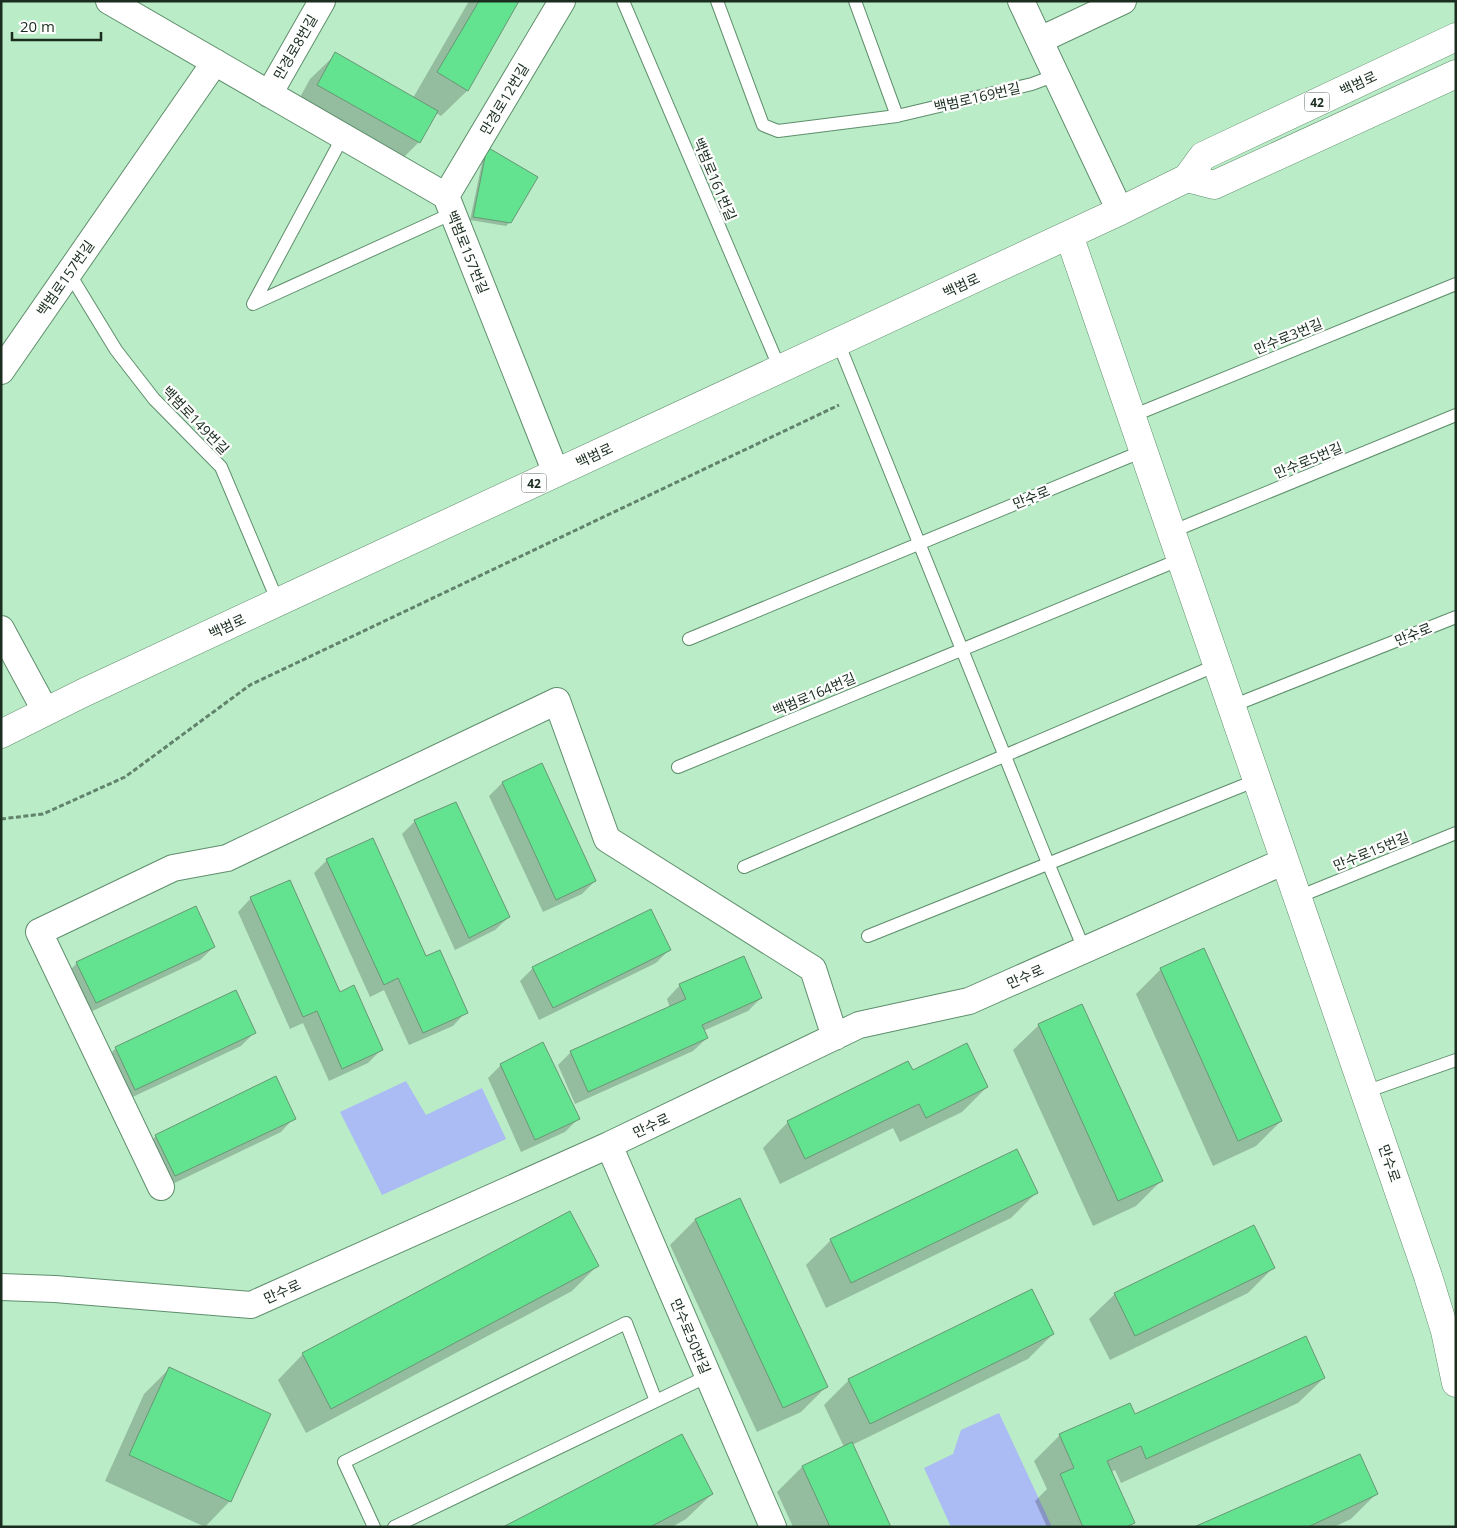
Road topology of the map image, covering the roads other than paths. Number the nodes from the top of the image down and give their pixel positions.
1 (109, 1) edge
2 (322, 1) edge
3 (562, 1) edge
4 (623, 1) edge
5 (717, 1) edge
6 (855, 1) edge
7 (1021, 1) edge
8 (1124, 1) edge
9 (1456, 37) edge
10 (1040, 40) junction
11 (215, 62) junction
12 (1456, 74) edge
13 (1056, 75) junction
14 (269, 94) junction
15 (897, 116) junction
16 (337, 133) junction
17 (1187, 178) junction
18 (449, 204) junction
19 (1120, 211) junction
20 (1069, 235) junction
21 (69, 273) junction
22 (1456, 284) edge
23 (838, 342) junction
24 (780, 369) junction
25 (1, 371) edge
26 (1456, 415) edge
27 (1132, 416) junction
28 (1143, 451) junction
29 (556, 473) junction
30 (1171, 532) junction
31 (920, 543) junction
32 (1181, 558) junction
33 (278, 602) junction
34 (1456, 617) edge
35 (1, 629) edge
36 (689, 639) dead end
37 (962, 649) junction
38 (1218, 665) junction
39 (1232, 706) junction
40 (46, 712) junction
41 (1, 734) edge
42 (1004, 755) junction
43 (678, 767) dead end
44 (1257, 780) junction
45 (1456, 833) edge
46 (1285, 861) junction
47 (1048, 864) junction
48 (744, 866) dead end
49 (1298, 897) junction
50 (868, 936) dead end
51 (1084, 950) junction
52 (835, 1037) junction
53 (1456, 1060) edge
54 (1365, 1092) junction
55 (609, 1145) junction
56 (161, 1187) dead end
57 (1, 1287) edge
58 (708, 1376) junction
59 (1456, 1383) edge
60 (656, 1401) junction
61 (374, 1527) edge
62 (394, 1527) edge
63 (773, 1527) edge

1 - 11 street, 백범로157번길
2 - 14 street, 만경로8번길
3 - 18 street, 만경로12번길
4 - 24 lane, 백범로161번길
5 - 15 lane, 백범로169번길
6 - 15 lane
7 - 10 street
8 - 10 street
9 - 17 main road, 백범로 / 42
10 - 13 street
11 - 14 street, 백범로157번길
11 - 21 street, 백범로157번길
12 - 17 main road, 42
13 - 15 lane, 백범로169번길
13 - 19 street
14 - 16 street, 백범로157번길
16 - 18 street, 백범로157번길
16 - 18 lane
17 - 19 main road, 백범로 / 42
18 - 29 street, 백범로157번길
19 - 20 main road, 백범로 / 42
20 - 23 main road, 백범로 / 42
20 - 27 main road, 만수로
21 - 25 street, 백범로157번길
21 - 33 lane, 백범로149번길
22 - 27 lane, 만수로3번길
23 - 24 main road, 백범로 / 42
23 - 31 lane
24 - 29 main road, 백범로 / 42
26 - 30 lane, 만수로5번길
27 - 28 main road, 만수로
28 - 30 main road, 만수로
28 - 31 lane, 만수로
29 - 33 main road, 백범로 / 42
30 - 32 main road, 만수로
31 - 36 lane
31 - 37 lane
32 - 37 lane
32 - 38 main road, 만수로
33 - 40 main road, 백범로 / 42
34 - 39 lane, 만수로
35 - 40 street
37 - 42 lane
37 - 43 lane, 백범로164번길
38 - 39 main road, 만수로
38 - 42 lane
39 - 44 main road, 만수로
40 - 41 main road, 백범로 / 42
42 - 47 lane
42 - 48 lane
44 - 46 main road, 만수로
44 - 47 lane
45 - 49 lane, 만수로15번길
46 - 49 main road, 만수로
46 - 51 street, 만수로
47 - 50 lane
47 - 51 lane
49 - 54 main road, 만수로
51 - 52 street, 만수로
52 - 55 street, 만수로
52 - 56 street
53 - 54 lane
54 - 59 main road, 만수로
55 - 57 street, 만수로
55 - 58 street, 만수로50번길
58 - 60 lane
58 - 63 street, 만수로50번길
60 - 61 lane
60 - 62 lane

